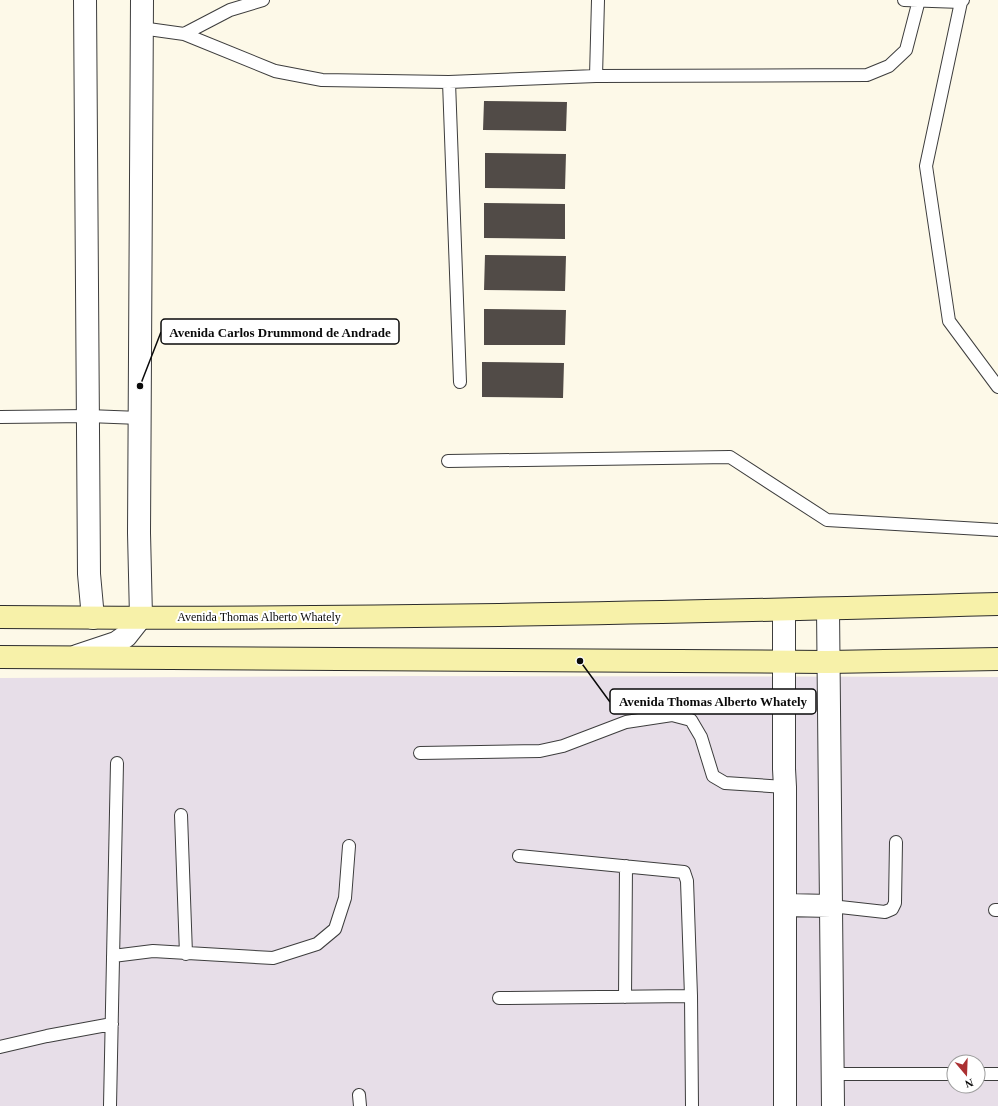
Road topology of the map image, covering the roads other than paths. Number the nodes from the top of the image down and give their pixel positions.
1 (85, 0) edge
2 (142, 0) edge
3 (263, 0) edge
4 (598, 0) edge
5 (904, 0) edge
6 (919, 0) edge
7 (962, 1) edge
8 (141, 28) junction
9 (184, 34) junction
10 (596, 76) junction
11 (449, 82) junction
12 (460, 382) dead end
13 (998, 387) edge
14 (88, 416) junction
15 (0, 417) edge
16 (140, 418) junction
17 (448, 461) dead end
18 (998, 530) edge
19 (998, 604) edge
20 (828, 609) junction
21 (784, 610) junction
22 (0, 617) edge
23 (93, 618) junction
24 (141, 618) junction
25 (0, 657) edge
26 (75, 657) junction
27 (998, 659) edge
28 (784, 662) junction
29 (828, 662) junction
30 (420, 753) dead end
31 (117, 764) dead end
32 (785, 787) junction
33 (181, 815) dead end
34 (896, 842) dead end
35 (349, 846) dead end
36 (519, 856) dead end
37 (626, 866) junction
38 (785, 905) junction
39 (831, 906) junction
40 (186, 954) junction
41 (113, 956) junction
42 (691, 996) junction
43 (625, 997) junction
44 (499, 998) dead end
45 (112, 1024) junction
46 (0, 1047) edge
47 (832, 1074) junction
48 (946, 1074) edge
49 (986, 1074) edge
50 (998, 1074) edge
51 (110, 1106) edge
52 (692, 1106) edge
53 (785, 1106) edge
54 (832, 1106) edge

1 - 14 street
2 - 8 street
3 - 9 lane
4 - 10 lane
5 - 6 lane
6 - 7 lane
6 - 10 lane
7 - 13 lane
8 - 9 lane
8 - 16 street
9 - 11 lane
10 - 11 lane
11 - 12 lane
14 - 15 lane
14 - 16 lane
14 - 23 street
16 - 24 street
17 - 18 lane
19 - 20 main road, Avenida Thomas Alberto Whately
20 - 21 main road, Avenida Thomas Alberto Whately
20 - 29 street
21 - 24 main road, Avenida Thomas Alberto Whately
21 - 28 street
22 - 23 main road, Avenida Thomas Alberto Whately
23 - 24 main road, Avenida Thomas Alberto Whately
24 - 26 street
25 - 26 main road
26 - 28 main road
27 - 29 main road
28 - 29 main road
28 - 32 street
29 - 39 street
30 - 32 lane
31 - 41 lane
32 - 38 street
33 - 40 lane
34 - 39 lane
35 - 40 lane
36 - 37 lane
37 - 42 lane
37 - 43 lane
38 - 39 street
38 - 53 street
39 - 47 street
40 - 41 lane
41 - 45 lane
42 - 43 lane
42 - 52 lane
43 - 44 lane
45 - 46 lane
45 - 51 lane
47 - 48 lane
47 - 54 street
49 - 50 lane

